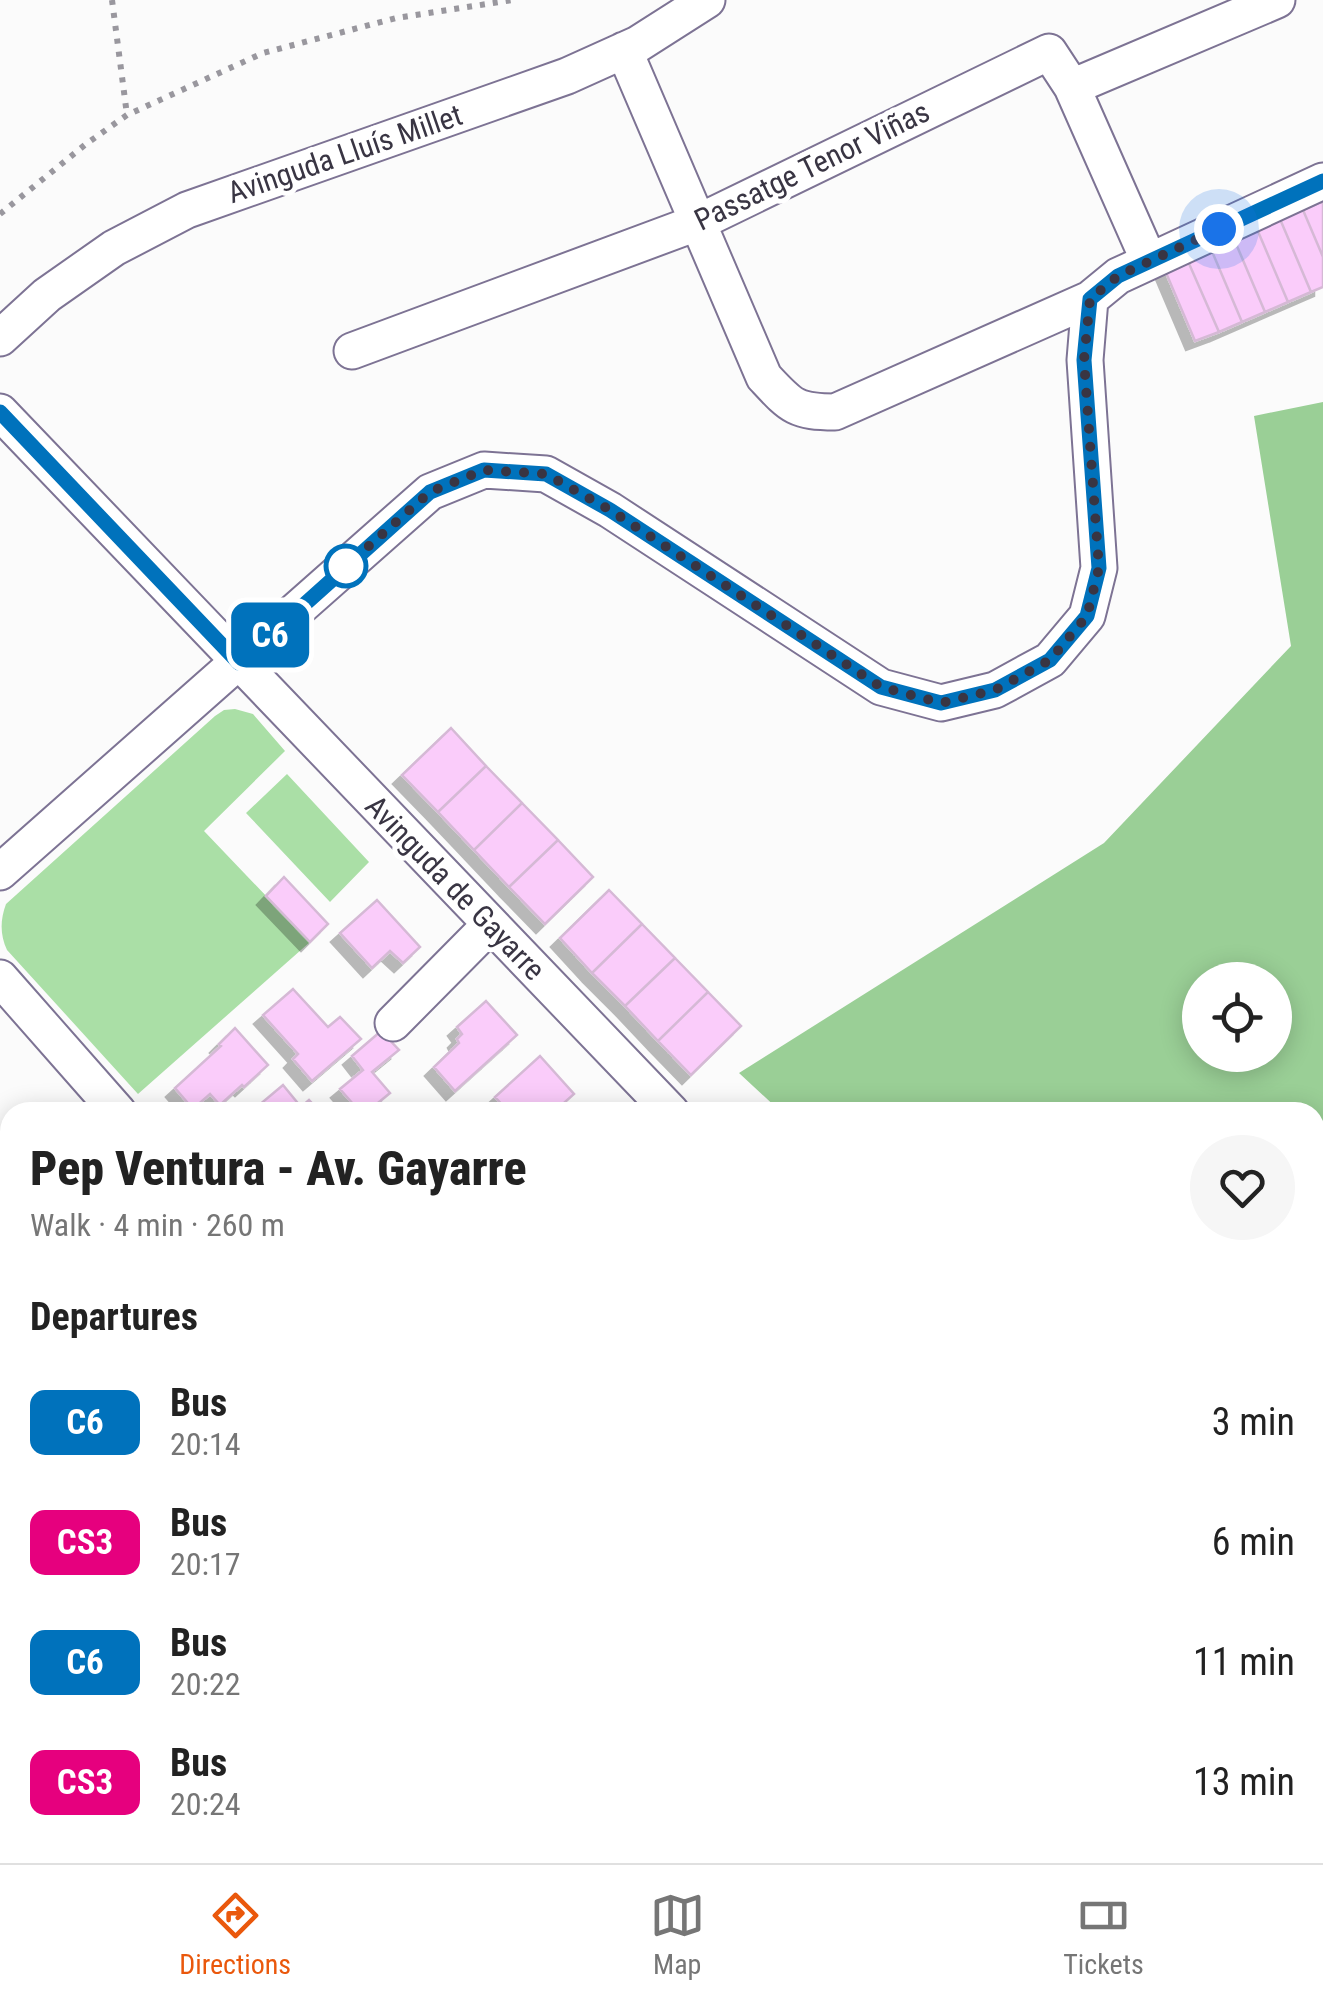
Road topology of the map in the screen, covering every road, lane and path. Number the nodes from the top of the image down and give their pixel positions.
1 (112, 0) edge
2 (512, 0) edge
3 (707, 0) edge
4 (1277, 0) edge
5 (624, 50) junction
6 (1072, 87) junction
7 (127, 115) junction
8 (1323, 181) edge
9 (0, 214) edge
10 (700, 222) junction
11 (1149, 261) junction
12 (1090, 299) junction
13 (0, 338) edge
14 (352, 351) dead end
15 (0, 412) edge
16 (239, 663) junction
17 (0, 872) edge
18 (490, 924) junction
19 (0, 978) edge
20 (393, 1024) dead end
21 (109, 1102) edge
22 (661, 1102) edge

1 - 7 path
2 - 7 path
3 - 5 street, Avinguda Lluís Millet
4 - 6 street
5 - 10 street
5 - 13 street, Avinguda Lluís Millet
6 - 10 street, Passatge Tenor Viñas
6 - 11 street, Passatge Tenor Viñas
7 - 9 path
8 - 11 street
10 - 12 street
10 - 14 street, Passatge Tenor Viñas
11 - 12 street
12 - 16 street
15 - 16 street
16 - 17 street
16 - 18 street, Avinguda de Gayarre
18 - 20 street
18 - 22 street, Avinguda de Gayarre
19 - 21 street

